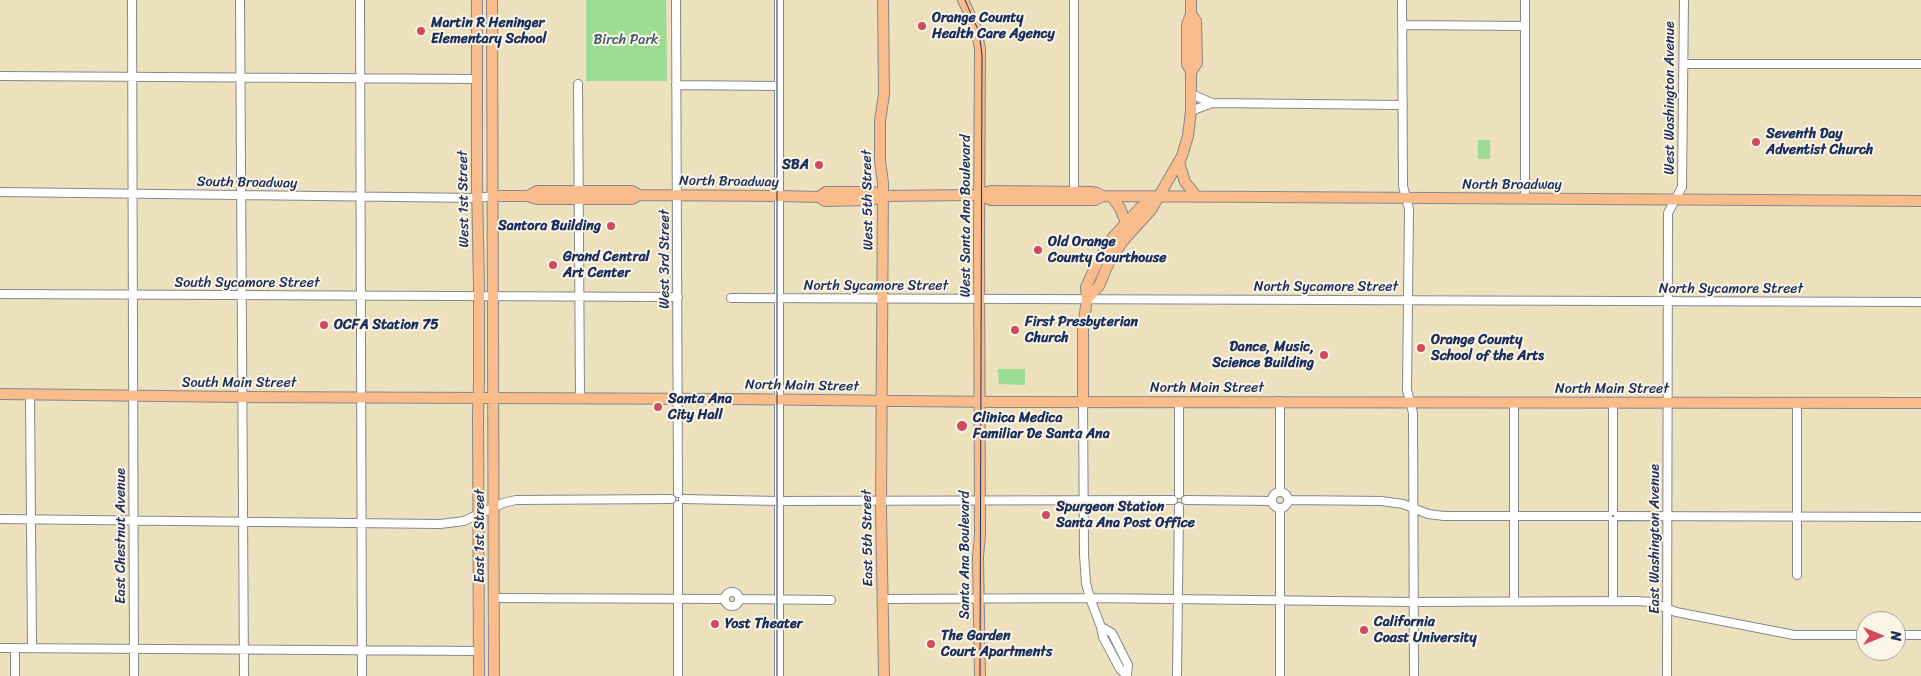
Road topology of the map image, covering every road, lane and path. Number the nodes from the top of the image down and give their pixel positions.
1 (132, 0) edge
2 (240, 0) edge
3 (360, 0) edge
4 (477, 0) edge
5 (492, 0) edge
6 (676, 0) edge
7 (779, 0) edge
8 (883, 0) edge
9 (963, 0) edge
10 (1074, 0) edge
11 (1191, 0) edge
12 (1402, 0) edge
13 (1525, 0) edge
14 (1684, 0) edge
15 (1402, 25) junction
16 (1525, 26) junction
17 (1684, 64) junction
18 (1921, 64) edge
19 (0, 76) edge
20 (132, 77) junction
21 (241, 77) junction
22 (360, 78) junction
23 (477, 79) junction
24 (578, 84) dead end
25 (676, 85) junction
26 (779, 86) junction
27 (1191, 94) junction
28 (1212, 103) junction
29 (1403, 105) junction
30 (1191, 111) junction
31 (1179, 162) junction
32 (0, 192) edge
33 (1074, 192) junction
34 (132, 194) junction
35 (241, 195) junction
36 (578, 195) junction
37 (677, 195) junction
38 (980, 195) junction
39 (360, 196) junction
40 (493, 196) junction
41 (780, 196) junction
42 (883, 196) junction
43 (1107, 197) junction
44 (1157, 197) junction
45 (1197, 197) junction
46 (478, 198) junction
47 (1406, 198) junction
48 (1525, 199) junction
49 (1676, 200) junction
50 (1921, 201) edge
51 (1126, 222) junction
52 (0, 294) edge
53 (132, 295) junction
54 (241, 295) junction
55 (360, 296) junction
56 (480, 297) junction
57 (493, 297) junction
58 (578, 297) junction
59 (678, 297) junction
60 (731, 298) dead end
61 (780, 298) junction
62 (883, 298) junction
63 (979, 298) junction
64 (1087, 299) junction
65 (1408, 299) junction
66 (1668, 301) junction
67 (1921, 302) edge
68 (0, 394) edge
69 (30, 395) junction
70 (132, 395) junction
71 (241, 397) junction
72 (360, 397) junction
73 (479, 397) junction
74 (494, 397) junction
75 (580, 398) junction
76 (678, 398) junction
77 (779, 399) junction
78 (880, 400) junction
79 (1280, 401) junction
80 (979, 402) junction
81 (1083, 402) junction
82 (1179, 402) junction
83 (1410, 402) junction
84 (1797, 402) junction
85 (1514, 403) junction
86 (1613, 403) junction
87 (1668, 403) junction
88 (1921, 403) edge
89 (979, 434) joint
90 (1280, 492) junction
91 (1179, 494) junction
92 (680, 499) junction
93 (881, 500) junction
94 (979, 500) junction
95 (1173, 500) junction
96 (1186, 500) junction
97 (1289, 500) junction
98 (779, 501) junction
99 (1084, 501) junction
100 (1272, 501) junction
101 (493, 507) junction
102 (1179, 507) junction
103 (1280, 509) junction
104 (1413, 509) junction
105 (478, 514) junction
106 (1514, 515) junction
107 (1613, 516) junction
108 (1797, 517) junction
109 (1921, 517) edge
110 (1667, 518) junction
111 (0, 520) edge
112 (31, 520) junction
113 (133, 520) junction
114 (242, 522) junction
115 (361, 523) junction
116 (1797, 575) dead end
117 (494, 598) junction
118 (1090, 598) junction
119 (678, 599) junction
120 (883, 599) junction
121 (1178, 599) junction
122 (779, 600) junction
123 (832, 600) dead end
124 (978, 600) junction
125 (1280, 601) junction
126 (1514, 601) junction
127 (1613, 601) junction
128 (1414, 602) junction
129 (1667, 609) junction
130 (1856, 635) edge
131 (1906, 635) edge
132 (1921, 635) edge
133 (0, 648) edge
134 (14, 648) junction
135 (32, 648) junction
136 (133, 648) junction
137 (243, 649) junction
138 (362, 650) junction
139 (479, 651) junction
140 (15, 676) edge
141 (134, 676) edge
142 (244, 676) edge
143 (362, 676) edge
144 (479, 676) edge
145 (494, 676) edge
146 (678, 676) edge
147 (779, 676) edge
148 (884, 676) edge
149 (980, 676) edge
150 (1127, 676) edge
151 (1178, 676) edge
152 (1280, 676) edge
153 (1414, 676) edge
154 (1668, 676) edge

1 - 20 street, East Chestnut Avenue
2 - 21 street
3 - 22 street
4 - 23 main road, West 1st Street
5 - 40 main road, West 1st Street
6 - 25 street, West 3rd Street
7 - 26 street
8 - 42 main road, West 5th Street
9 - 38 main road, West Santa Ana Boulevard
10 - 33 street
11 - 27 main road
12 - 15 street
13 - 16 street
14 - 17 street, West Washington Avenue
15 - 16 street
15 - 29 street
16 - 48 street
17 - 18 street
17 - 49 street, West Washington Avenue
19 - 20 street
20 - 21 street
20 - 34 street, East Chestnut Avenue
21 - 22 street
21 - 35 street
22 - 23 street
22 - 39 street
23 - 46 main road, West 1st Street
24 - 36 street
25 - 26 street
25 - 37 street, West 3rd Street
26 - 41 street
27 - 28 street
27 - 30 main road
28 - 29 street
28 - 30 street
29 - 47 street
30 - 31 main road
31 - 44 main road
31 - 45 main road
32 - 34 street, South Broadway
33 - 38 main road, North Broadway
33 - 43 main road, North Broadway
34 - 35 street, South Broadway
34 - 53 street, East Chestnut Avenue
35 - 39 street, South Broadway
35 - 54 street
36 - 37 main road, North Broadway
36 - 40 main road, North Broadway
36 - 58 street
37 - 41 main road, North Broadway
37 - 59 street, West 3rd Street
38 - 42 main road, North Broadway
38 - 43 main road, North Broadway
38 - 63 main road, West Santa Ana Boulevard
39 - 46 street, South Broadway
39 - 55 street
40 - 46 street, South Broadway
40 - 57 main road, West 1st Street
41 - 42 main road, North Broadway
41 - 61 street
42 - 62 main road, West 5th Street
43 - 44 main road, North Broadway
43 - 51 main road
44 - 45 main road, North Broadway
44 - 51 main road
44 - 64 main road
45 - 47 main road, North Broadway
46 - 56 main road, West 1st Street
47 - 48 main road, North Broadway
47 - 65 street
48 - 49 main road, North Broadway
49 - 50 main road, North Broadway
49 - 66 street, West Washington Avenue
51 - 64 main road
52 - 53 street, South Sycamore Street
53 - 54 street, South Sycamore Street
53 - 70 street, East Chestnut Avenue
54 - 55 street, South Sycamore Street
54 - 71 street
55 - 56 street, South Sycamore Street
55 - 72 street
56 - 57 street, South Sycamore Street
56 - 73 main road, West 1st Street
57 - 58 street
57 - 74 main road, West 1st Street
58 - 59 street
58 - 75 street
59 - 76 street, West 3rd Street
60 - 61 street, North Sycamore Street
61 - 62 street, North Sycamore Street
61 - 77 street
62 - 63 street, North Sycamore Street
62 - 78 main road, West 5th Street
63 - 64 street, North Sycamore Street
63 - 80 main road, West Santa Ana Boulevard
64 - 65 street, North Sycamore Street
64 - 81 main road
65 - 66 street, North Sycamore Street
65 - 83 street
66 - 67 street, North Sycamore Street
66 - 87 street, West Washington Avenue
68 - 69 main road, South Main Street
69 - 70 main road, South Main Street
69 - 112 street
70 - 71 main road, South Main Street
70 - 113 street, East Chestnut Avenue
71 - 72 main road, South Main Street
71 - 114 street
72 - 73 main road, South Main Street
72 - 115 street
73 - 74 main road, South Main Street
73 - 105 main road, East 1st Street
74 - 75 main road, North Main Street
74 - 101 main road, East 1st Street
75 - 76 main road, North Main Street
76 - 77 main road, North Main Street
76 - 92 street, West 3rd Street
77 - 78 main road, North Main Street
77 - 98 street
78 - 80 main road, North Main Street
78 - 93 main road, East 5th Street
79 - 82 main road, North Main Street
79 - 83 main road, North Main Street
79 - 90 street
80 - 81 main road, North Main Street
80 - 89 main road, West Santa Ana Boulevard
81 - 82 main road, North Main Street
81 - 99 street
82 - 91 street
83 - 85 main road, North Main Street
83 - 104 street
84 - 87 main road, North Main Street
84 - 88 main road, North Main Street
84 - 108 street
85 - 86 main road, North Main Street
85 - 106 street
86 - 87 main road, North Main Street
86 - 107 street
87 - 110 street, East Washington Avenue
89 - 94 main road, Santa Ana Boulevard
90 - 97 street
90 - 100 street
91 - 95 street
91 - 96 street
92 - 98 street
92 - 101 street
92 - 119 street, West 3rd Street
93 - 94 street
93 - 98 street
93 - 120 main road, East 5th Street
94 - 99 street
94 - 124 main road, Santa Ana Boulevard
95 - 99 street
95 - 102 street
96 - 100 street
96 - 102 street
97 - 103 street
97 - 104 street
98 - 122 street
99 - 118 street
100 - 103 street
101 - 105 street
101 - 117 main road, East 1st Street
102 - 121 street
103 - 125 street
104 - 106 street
104 - 128 street
105 - 115 street
105 - 139 main road, East 1st Street
106 - 107 street
106 - 126 street
107 - 110 street
107 - 127 street
108 - 109 street
108 - 110 street
108 - 116 street
110 - 129 street, East Washington Avenue
111 - 112 street
112 - 113 street
112 - 135 street
113 - 114 street
113 - 136 street, East Chestnut Avenue
114 - 115 street
114 - 137 street
115 - 138 street
117 - 119 street
117 - 145 main road, East 1st Street
118 - 121 street
118 - 124 street
118 - 150 street
119 - 122 street
119 - 146 street, West 3rd Street
120 - 124 street
120 - 148 main road, East 5th Street
121 - 125 street
121 - 151 street
122 - 123 street
122 - 147 street
124 - 149 main road, Santa Ana Boulevard
125 - 128 street
125 - 152 street
126 - 127 street
126 - 128 street
127 - 129 street
128 - 153 street
129 - 130 street
129 - 154 street, East Washington Avenue
131 - 132 street
133 - 134 street
134 - 135 street
134 - 140 street
135 - 136 street
136 - 137 street
136 - 141 street, East Chestnut Avenue
137 - 138 street
137 - 142 street
138 - 139 street
138 - 143 street
139 - 144 main road, East 1st Street

